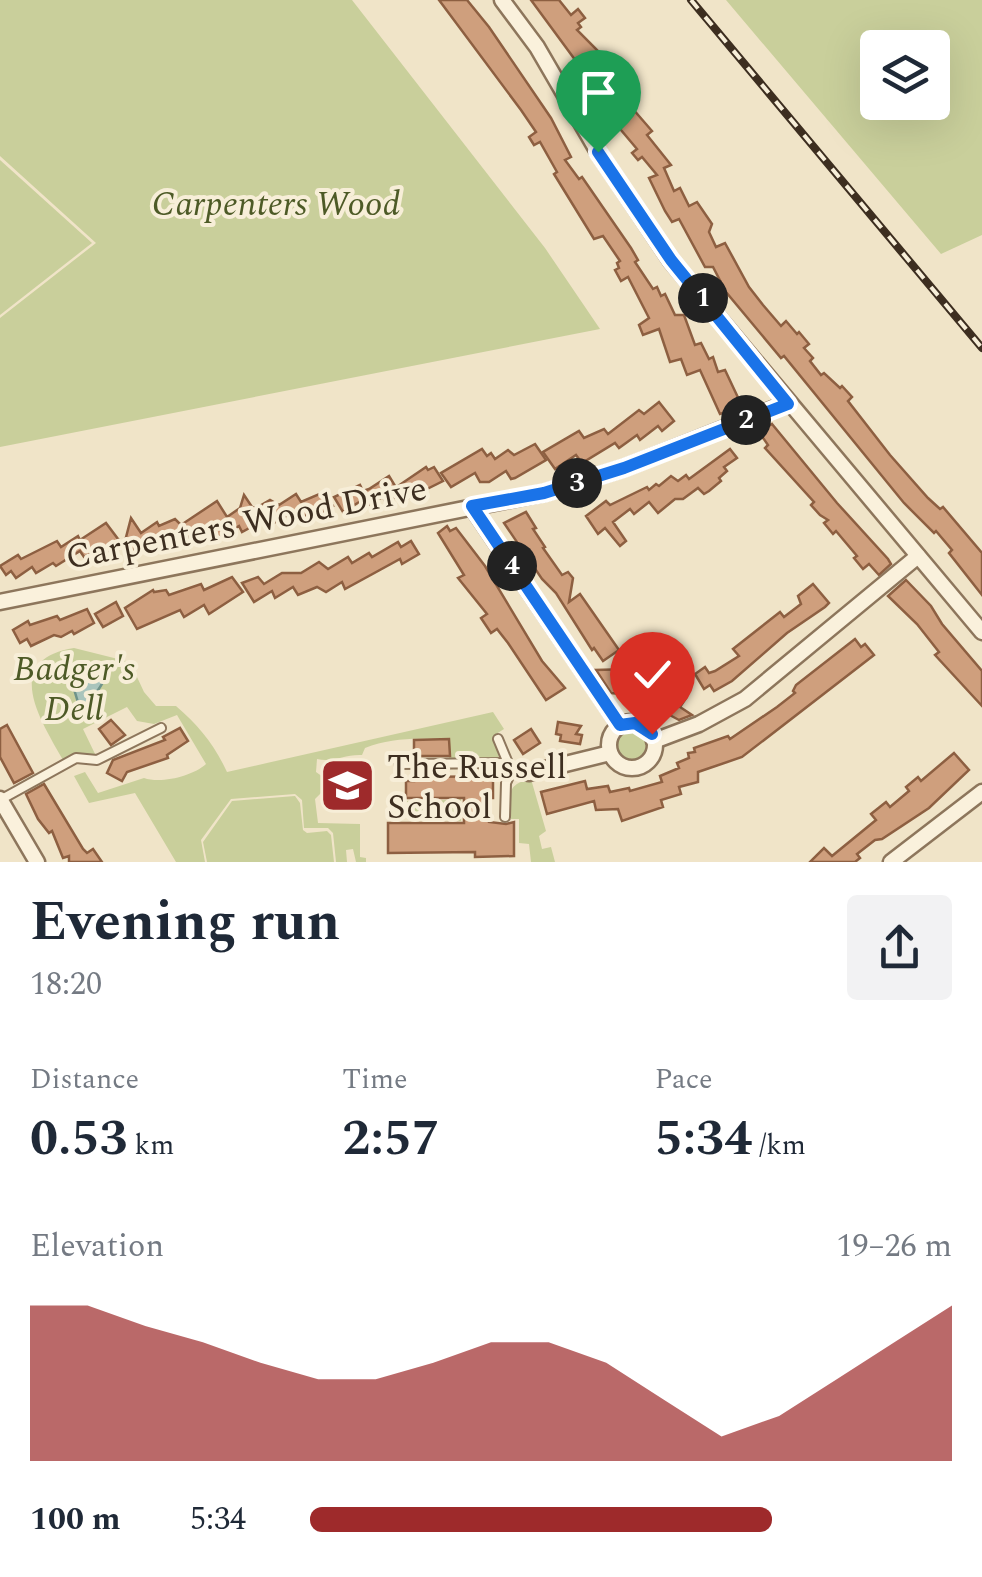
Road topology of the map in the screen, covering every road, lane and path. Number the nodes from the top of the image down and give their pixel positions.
1 (502, 0) edge
2 (788, 404) junction
3 (472, 506) junction
4 (918, 556) junction
5 (0, 602) edge
6 (982, 632) edge
7 (620, 725) junction
8 (161, 728) dead end
9 (498, 739) dead end
10 (654, 740) junction
11 (610, 753) junction
12 (400, 764) dead end
13 (509, 768) junction
14 (529, 773) joint
15 (982, 792) edge
16 (0, 800) edge
17 (506, 817) dead end
18 (37, 862) edge
19 (891, 862) edge

1 - 2 street
2 - 3 street, Carpenters Wood Drive
2 - 4 street
3 - 5 street, Carpenters Wood Drive
3 - 7 street
4 - 6 street
4 - 10 street
7 - 10 street
7 - 11 street
8 - 16 lane
9 - 13 lane
10 - 11 street
11 - 14 street
12 - 13 lane
13 - 14 lane
13 - 17 lane
15 - 19 street
16 - 18 street

